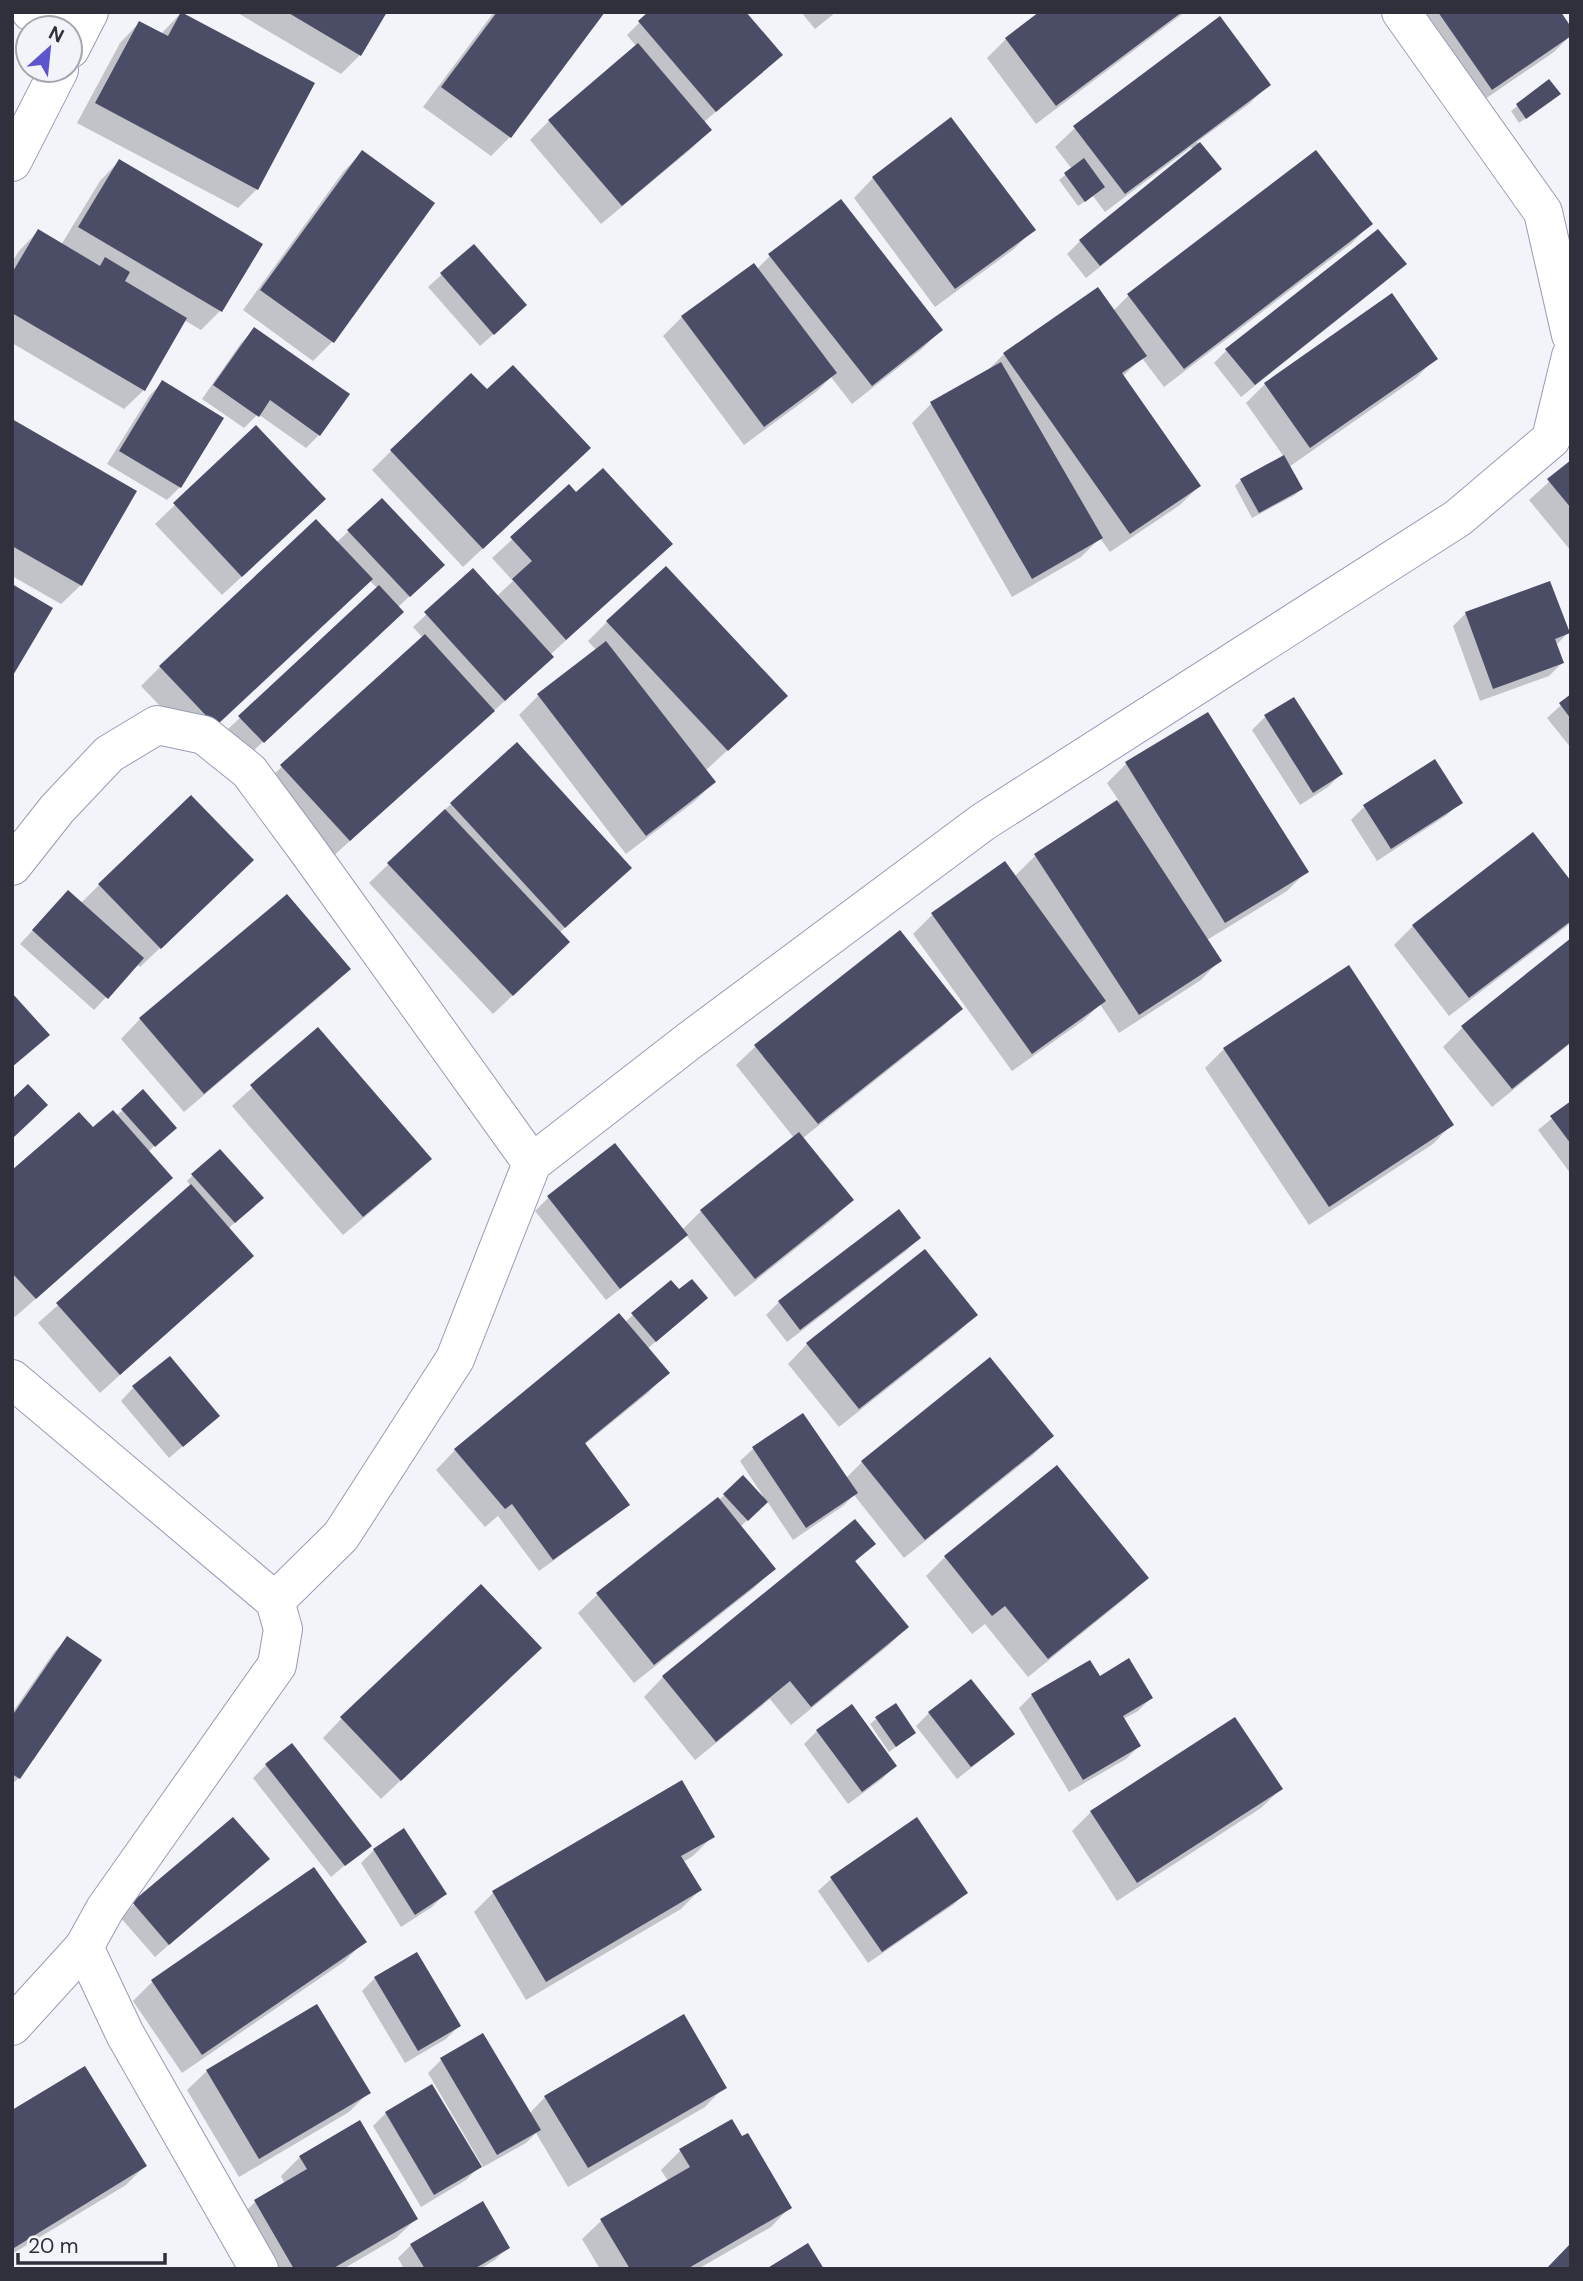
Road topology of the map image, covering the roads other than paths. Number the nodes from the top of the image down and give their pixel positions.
1 (1401, 12) edge
2 (52, 84) edge
3 (12, 162) edge
4 (1571, 335) edge
5 (1571, 356) edge
6 (12, 866) edge
7 (531, 1163) junction
8 (12, 1379) edge
9 (275, 1601) junction
10 (84, 1947) junction
11 (12, 2026) edge
12 (259, 2269) edge

1 - 4 street
2 - 3 street
5 - 7 street
6 - 7 street
7 - 9 street
8 - 9 street
9 - 10 street
10 - 11 street
10 - 12 street

